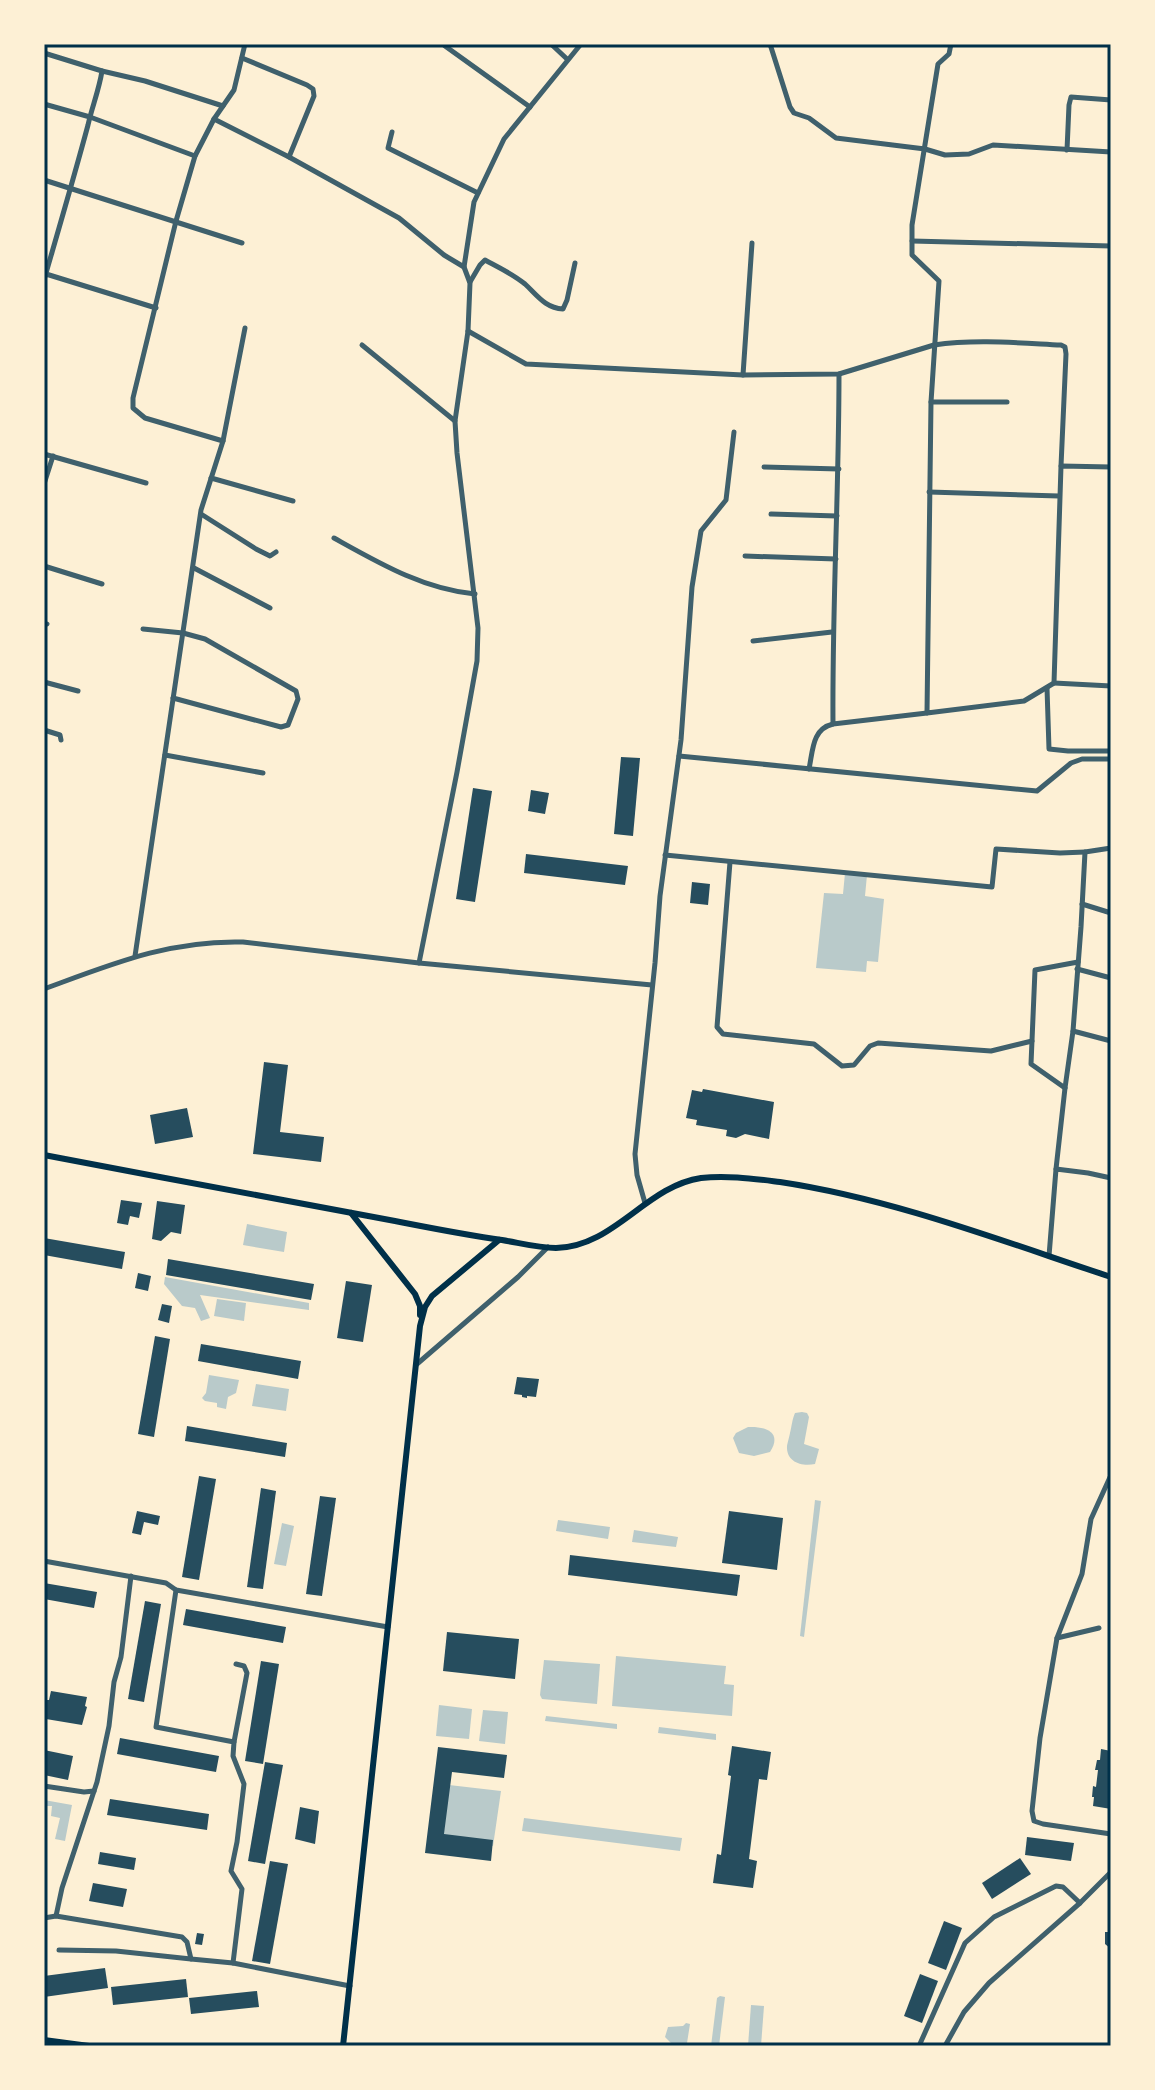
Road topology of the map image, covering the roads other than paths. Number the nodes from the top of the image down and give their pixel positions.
1 (245, 44) edge
2 (551, 44) edge
3 (581, 44) edge
4 (770, 44) edge
5 (951, 44) edge
6 (445, 46) edge
7 (44, 53) edge
8 (242, 58) junction
9 (567, 59) junction
10 (102, 71) junction
11 (1111, 100) edge
12 (44, 104) edge
13 (223, 106) junction
14 (530, 107) junction
15 (90, 117) junction
16 (214, 119) junction
17 (392, 132) dead end
18 (925, 149) junction
19 (1067, 150) junction
20 (1111, 152) edge
21 (195, 156) junction
22 (289, 157) junction
23 (44, 180) edge
24 (71, 190) junction
25 (478, 193) junction
26 (176, 221) junction
27 (912, 241) junction
28 (242, 243) dead end
29 (752, 243) dead end
30 (1111, 246) edge
31 (575, 263) dead end
32 (464, 267) junction
33 (44, 276) edge
34 (470, 283) junction
35 (156, 308) junction
36 (245, 328) dead end
37 (468, 331) junction
38 (362, 345) dead end
39 (934, 345) junction
40 (839, 374) junction
41 (743, 375) junction
42 (931, 402) junction
43 (1007, 402) dead end
44 (455, 421) junction
45 (734, 432) dead end
46 (223, 441) junction
47 (44, 454) edge
48 (53, 456) junction
49 (1061, 466) junction
50 (764, 467) dead end
51 (1111, 467) edge
52 (839, 469) junction
53 (211, 478) junction
54 (146, 483) dead end
55 (44, 484) edge
56 (929, 492) junction
57 (1059, 496) junction
58 (293, 501) dead end
59 (201, 514) junction
60 (771, 514) dead end
61 (837, 516) junction
62 (334, 538) dead end
63 (276, 552) dead end
64 (745, 556) dead end
65 (836, 559) junction
66 (44, 566) edge
67 (194, 568) junction
68 (102, 584) dead end
69 (475, 594) junction
70 (270, 608) dead end
71 (143, 629) dead end
72 (832, 632) junction
73 (183, 633) junction
74 (753, 641) dead end
75 (44, 682) edge
76 (1054, 683) junction
77 (1111, 686) edge
78 (1047, 687) junction
79 (78, 691) dead end
80 (173, 698) junction
81 (927, 713) junction
82 (833, 724) junction
83 (44, 730) edge
84 (61, 740) dead end
85 (1111, 751) edge
86 (165, 755) junction
87 (679, 756) junction
88 (1111, 759) edge
89 (809, 769) junction
90 (263, 773) dead end
91 (1111, 848) edge
92 (1085, 852) junction
93 (665, 855) junction
94 (730, 862) junction
95 (1082, 904) junction
96 (1111, 913) edge
97 (135, 956) junction
98 (1078, 962) junction
99 (419, 963) junction
100 (1077, 969) junction
101 (1111, 978) edge
102 (652, 985) junction
103 (44, 989) edge
104 (1073, 1031) junction
105 (1032, 1041) junction
106 (1111, 1041) edge
107 (1065, 1088) junction
108 (44, 1155) edge
109 (1056, 1169) junction
110 (1111, 1178) edge
111 (645, 1203) junction
112 (351, 1213) junction
113 (499, 1240) junction
114 (548, 1247) junction
115 (1049, 1256) junction
116 (1111, 1277) edge
117 (420, 1326) junction
118 (416, 1364) junction
119 (1111, 1475) edge
120 (44, 1561) edge
121 (131, 1576) junction
122 (176, 1590) junction
123 (388, 1627) junction
124 (1099, 1628) dead end
125 (1057, 1638) junction
126 (236, 1664) dead end
127 (234, 1742) junction
128 (44, 1786) edge
129 (95, 1791) junction
130 (1111, 1834) edge
131 (1111, 1872) edge
132 (1080, 1903) junction
133 (56, 1916) junction
134 (44, 1918) edge
135 (59, 1950) dead end
136 (191, 1959) junction
137 (233, 1963) junction
138 (350, 1986) junction
139 (44, 2040) edge
140 (922, 2044) edge
141 (89, 2046) edge
142 (343, 2046) edge
143 (945, 2046) edge

1 - 8 street
2 - 9 street
3 - 9 street
4 - 18 street
5 - 18 street
6 - 14 street
7 - 10 street
8 - 13 street
8 - 22 street
9 - 14 street
10 - 13 street
10 - 15 street
11 - 19 street
12 - 15 street
13 - 16 street
14 - 25 street
15 - 21 street
15 - 24 street
16 - 21 street
16 - 22 street
17 - 25 street
18 - 19 street
18 - 27 street
19 - 20 street
21 - 26 street
22 - 32 street
23 - 24 street
24 - 26 street
24 - 33 street
25 - 32 street
26 - 28 street
26 - 35 street
27 - 30 street
27 - 39 street
29 - 41 street
31 - 34 street
32 - 34 street
33 - 35 street
34 - 37 street
35 - 46 street
36 - 46 street
37 - 41 street
37 - 44 street
38 - 44 street
39 - 40 street
39 - 42 street
39 - 49 street
40 - 41 street
40 - 52 street
42 - 43 street
42 - 56 street
44 - 69 street
45 - 87 street
46 - 53 street
47 - 48 street
48 - 54 street
48 - 55 street
49 - 51 street
49 - 57 street
50 - 52 street
52 - 61 street
53 - 58 street
53 - 59 street
56 - 57 street
56 - 81 street
57 - 76 street
59 - 63 street
59 - 67 street
60 - 61 street
61 - 65 street
62 - 69 street
64 - 65 street
65 - 72 street
66 - 68 street
67 - 70 street
67 - 73 street
69 - 99 street
71 - 73 street
72 - 74 street
72 - 82 street
73 - 80 street
73 - 80 street
75 - 79 street
76 - 77 street
76 - 78 street
78 - 81 street
78 - 85 street
80 - 86 street
81 - 82 street
82 - 89 street
83 - 84 street
86 - 90 street
86 - 97 street
87 - 89 street
87 - 93 street
88 - 89 street
91 - 92 street
92 - 94 street
92 - 95 street
93 - 94 street
93 - 102 street
94 - 105 street
95 - 96 street
95 - 98 street
97 - 99 street
97 - 103 street
98 - 100 street
98 - 105 street
99 - 102 street
100 - 101 street
100 - 104 street
102 - 111 street
104 - 106 street
104 - 107 street
105 - 107 street
107 - 109 street
108 - 112 main road
109 - 110 street
109 - 115 street
111 - 114 main road
111 - 115 main road
112 - 113 main road
112 - 117 main road
113 - 114 main road
113 - 117 main road
114 - 118 street
115 - 116 main road
117 - 118 main road
118 - 123 main road
119 - 125 street
120 - 121 street
121 - 122 street
121 - 129 street
122 - 123 street
122 - 127 street
123 - 138 main road
124 - 125 street
125 - 130 street
126 - 127 street
127 - 137 street
128 - 129 street
129 - 133 street
131 - 132 street
132 - 140 street
132 - 143 street
133 - 134 street
133 - 136 street
135 - 136 street
136 - 137 street
137 - 138 street
138 - 142 main road
139 - 141 main road

